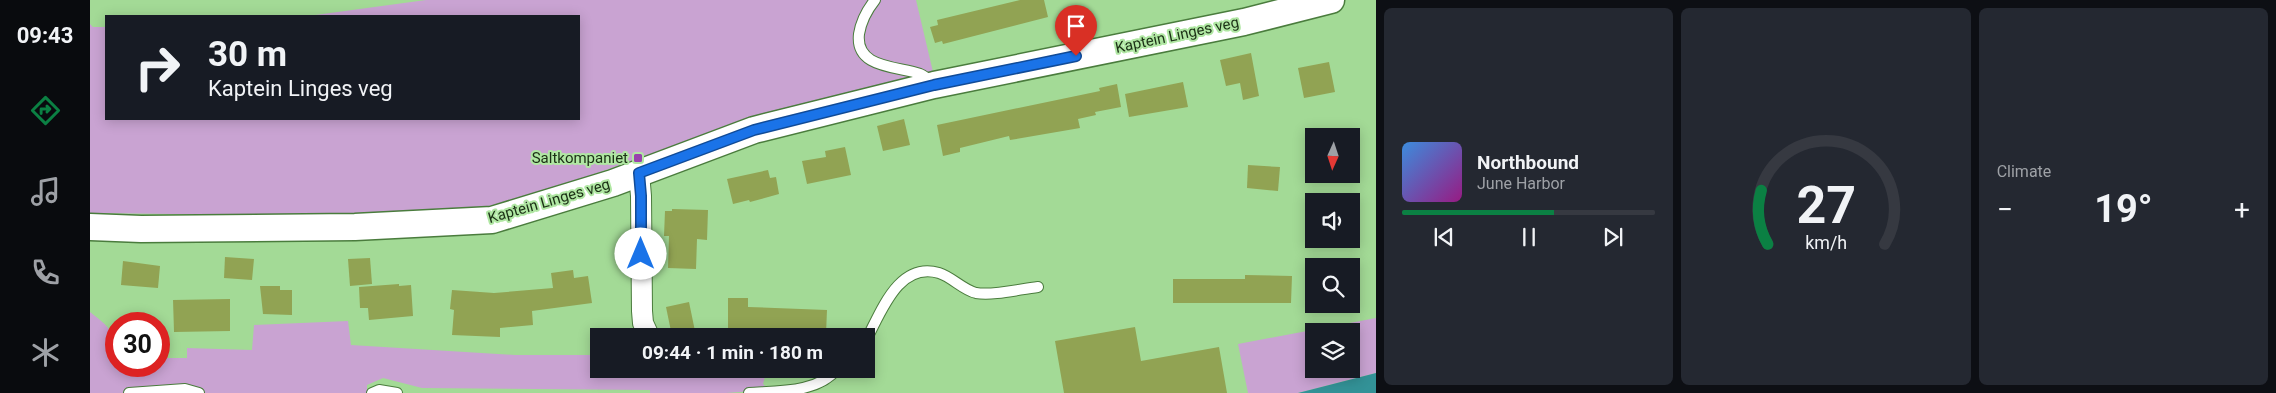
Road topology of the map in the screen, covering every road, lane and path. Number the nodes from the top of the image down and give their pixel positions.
1 (875, 0) edge
2 (1331, 0) edge
3 (934, 85) junction
4 (639, 173) junction
5 (90, 227) edge
6 (1038, 287) dead end
7 (645, 328) edge
8 (872, 328) edge
9 (828, 378) edge
10 (129, 393) edge
11 (199, 393) edge
12 (372, 393) edge
13 (396, 393) edge
14 (749, 393) edge

1 - 3 lane
2 - 3 street, Kaptein Linges veg
3 - 4 street, Kaptein Linges veg
4 - 5 street, Kaptein Linges veg
4 - 7 street
6 - 8 lane
9 - 14 lane
10 - 11 lane
12 - 13 lane

